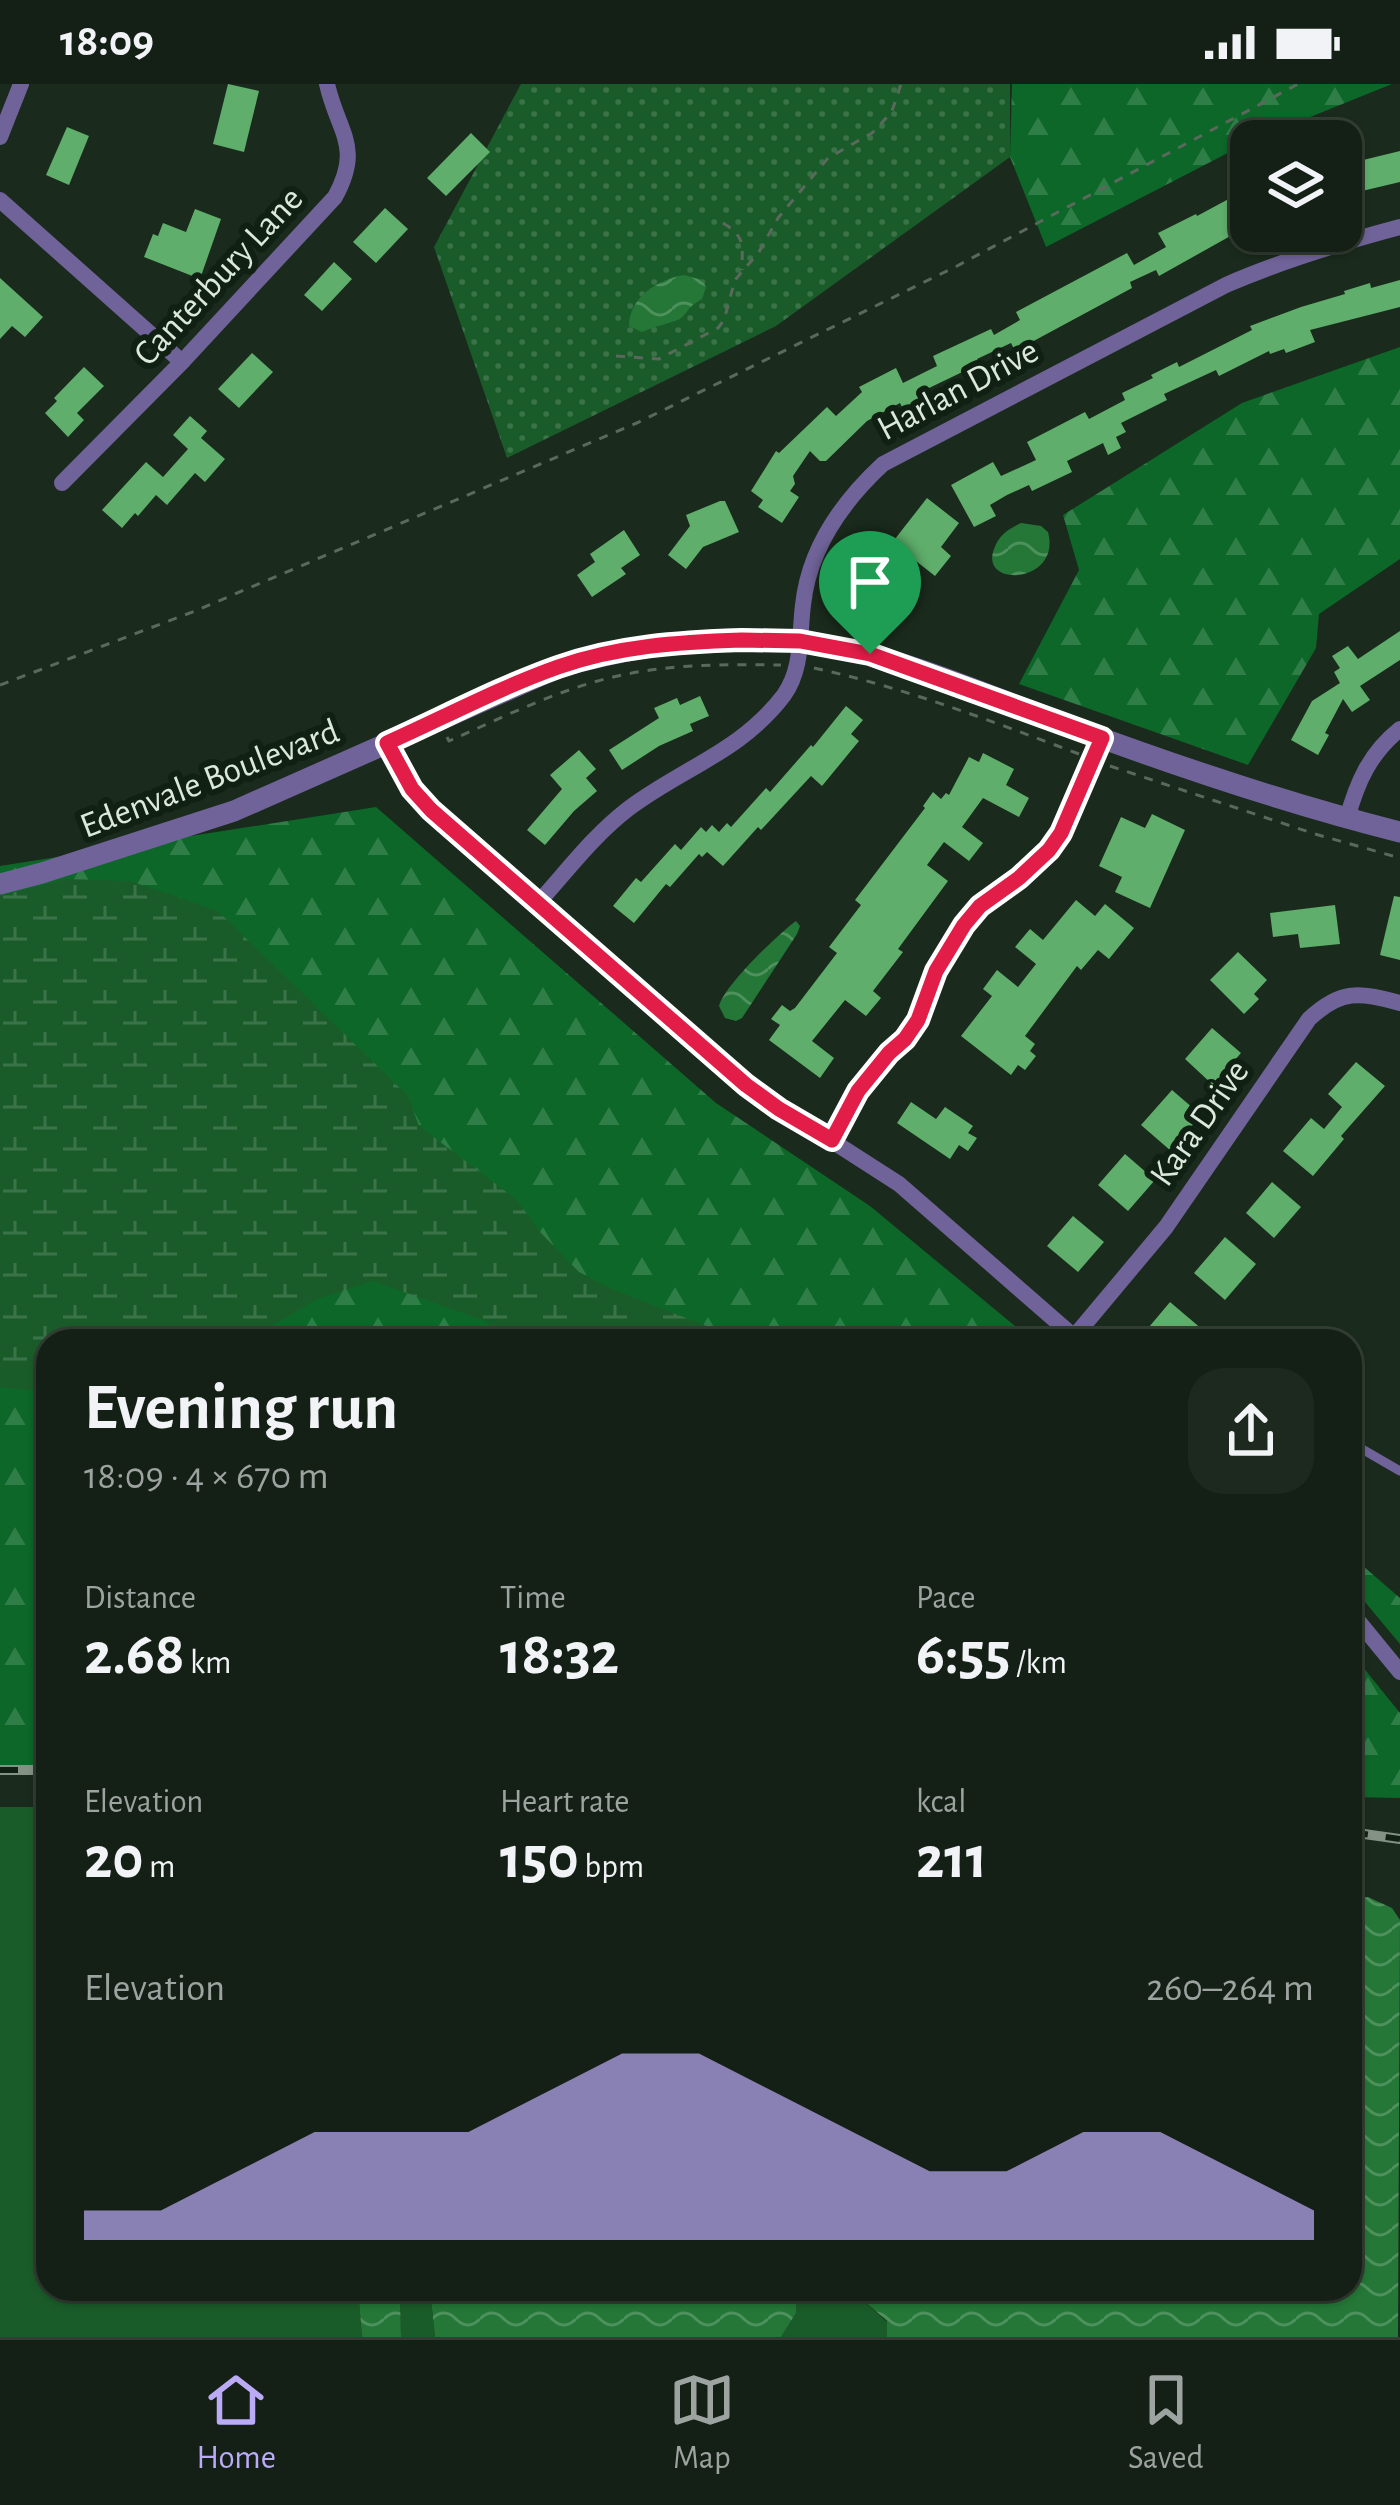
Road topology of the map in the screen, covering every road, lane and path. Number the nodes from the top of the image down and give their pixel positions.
1 (21, 84) edge
2 (327, 84) edge
3 (901, 84) edge
4 (1298, 84) edge
5 (0, 137) edge
6 (0, 200) edge
7 (723, 223) dead end
8 (1400, 227) edge
9 (742, 272) junction
10 (616, 356) dead end
11 (182, 362) junction
12 (62, 483) dead end
13 (800, 641) junction
14 (0, 685) edge
15 (1400, 729) edge
16 (1102, 738) junction
17 (387, 743) junction
18 (1348, 819) junction
19 (1400, 832) edge
20 (0, 884) edge
21 (538, 903) junction
22 (1400, 1003) edge
23 (832, 1140) junction
24 (1065, 1329) edge
25 (1084, 1329) edge
26 (1362, 1449) edge
27 (1400, 1471) edge
28 (1362, 1626) edge
29 (1400, 1672) edge

1 - 5 street
2 - 11 street, Canterbury Lane
3 - 9 path
4 - 14 path
6 - 11 street
7 - 9 path
8 - 13 street, Harlan Drive
9 - 10 path
11 - 12 street, Canterbury Lane
13 - 16 street, Edenvale Boulevard
13 - 17 street, Edenvale Boulevard
13 - 21 street, Harlan Drive
15 - 18 street
16 - 18 street, Edenvale Boulevard
16 - 23 street
17 - 20 street, Edenvale Boulevard
17 - 21 street
18 - 19 street, Edenvale Boulevard
21 - 23 street
22 - 25 street, Kara Drive
23 - 24 street
26 - 27 lane
28 - 29 street

